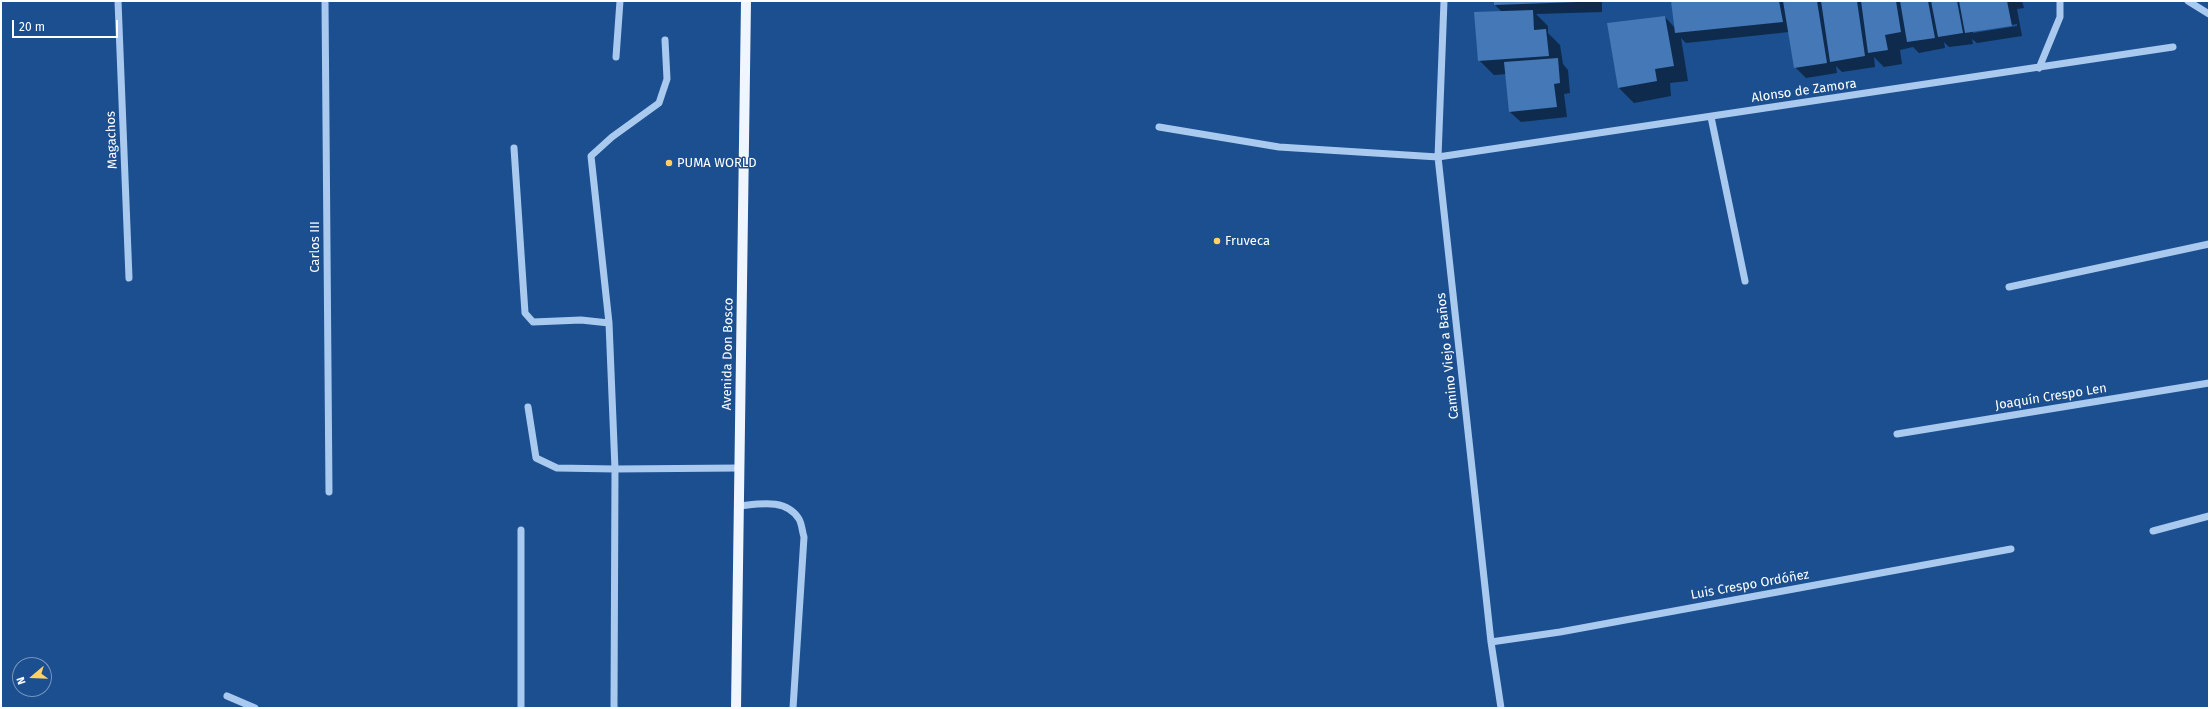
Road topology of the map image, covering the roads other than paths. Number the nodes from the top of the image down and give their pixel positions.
1 (118, 1) edge
2 (325, 1) edge
3 (620, 1) edge
4 (746, 1) edge
5 (1444, 1) edge
6 (2060, 1) edge
7 (2188, 1) edge
8 (2209, 14) edge
9 (665, 40) dead end
10 (2173, 47) dead end
11 (616, 57) dead end
12 (2039, 68) junction
13 (1711, 117) junction
14 (1159, 127) dead end
15 (514, 148) dead end
16 (1438, 156) junction
17 (2209, 244) edge
18 (129, 278) dead end
19 (1745, 281) dead end
20 (2009, 287) dead end
21 (609, 323) junction
22 (2209, 383) edge
23 (528, 407) dead end
24 (1897, 434) dead end
25 (739, 468) junction
26 (615, 469) junction
27 (329, 492) dead end
28 (739, 506) junction
29 (2209, 516) edge
30 (521, 530) dead end
31 (2152, 531) dead end
32 (2011, 549) dead end
33 (1491, 642) junction
34 (227, 696) dead end
35 (255, 708) edge
36 (521, 708) edge
37 (614, 708) edge
38 (736, 708) edge
39 (793, 708) edge
40 (1501, 708) edge

1 - 18 street, Magachos
2 - 27 street, Carlos III
3 - 11 street
4 - 25 main road, Avenida Don Bosco
5 - 16 street, Camino Viejo a Baños
6 - 12 street
7 - 8 street
9 - 21 street
10 - 12 street, Alonso de Zamora
12 - 13 street, Alonso de Zamora
13 - 16 street, Alonso de Zamora
13 - 19 street
14 - 16 street, Alonso de Zamora
15 - 21 street
16 - 33 street, Camino Viejo a Baños
17 - 20 street
21 - 26 street
22 - 24 street, Joaquín Crespo Len
23 - 26 street
25 - 26 street
25 - 28 main road, Avenida Don Bosco
26 - 37 street
28 - 38 main road, Avenida Don Bosco
28 - 39 street
29 - 31 street
30 - 36 street
32 - 33 street, Luis Crespo Ordóñez
33 - 40 street, Camino Viejo a Baños
34 - 35 street

